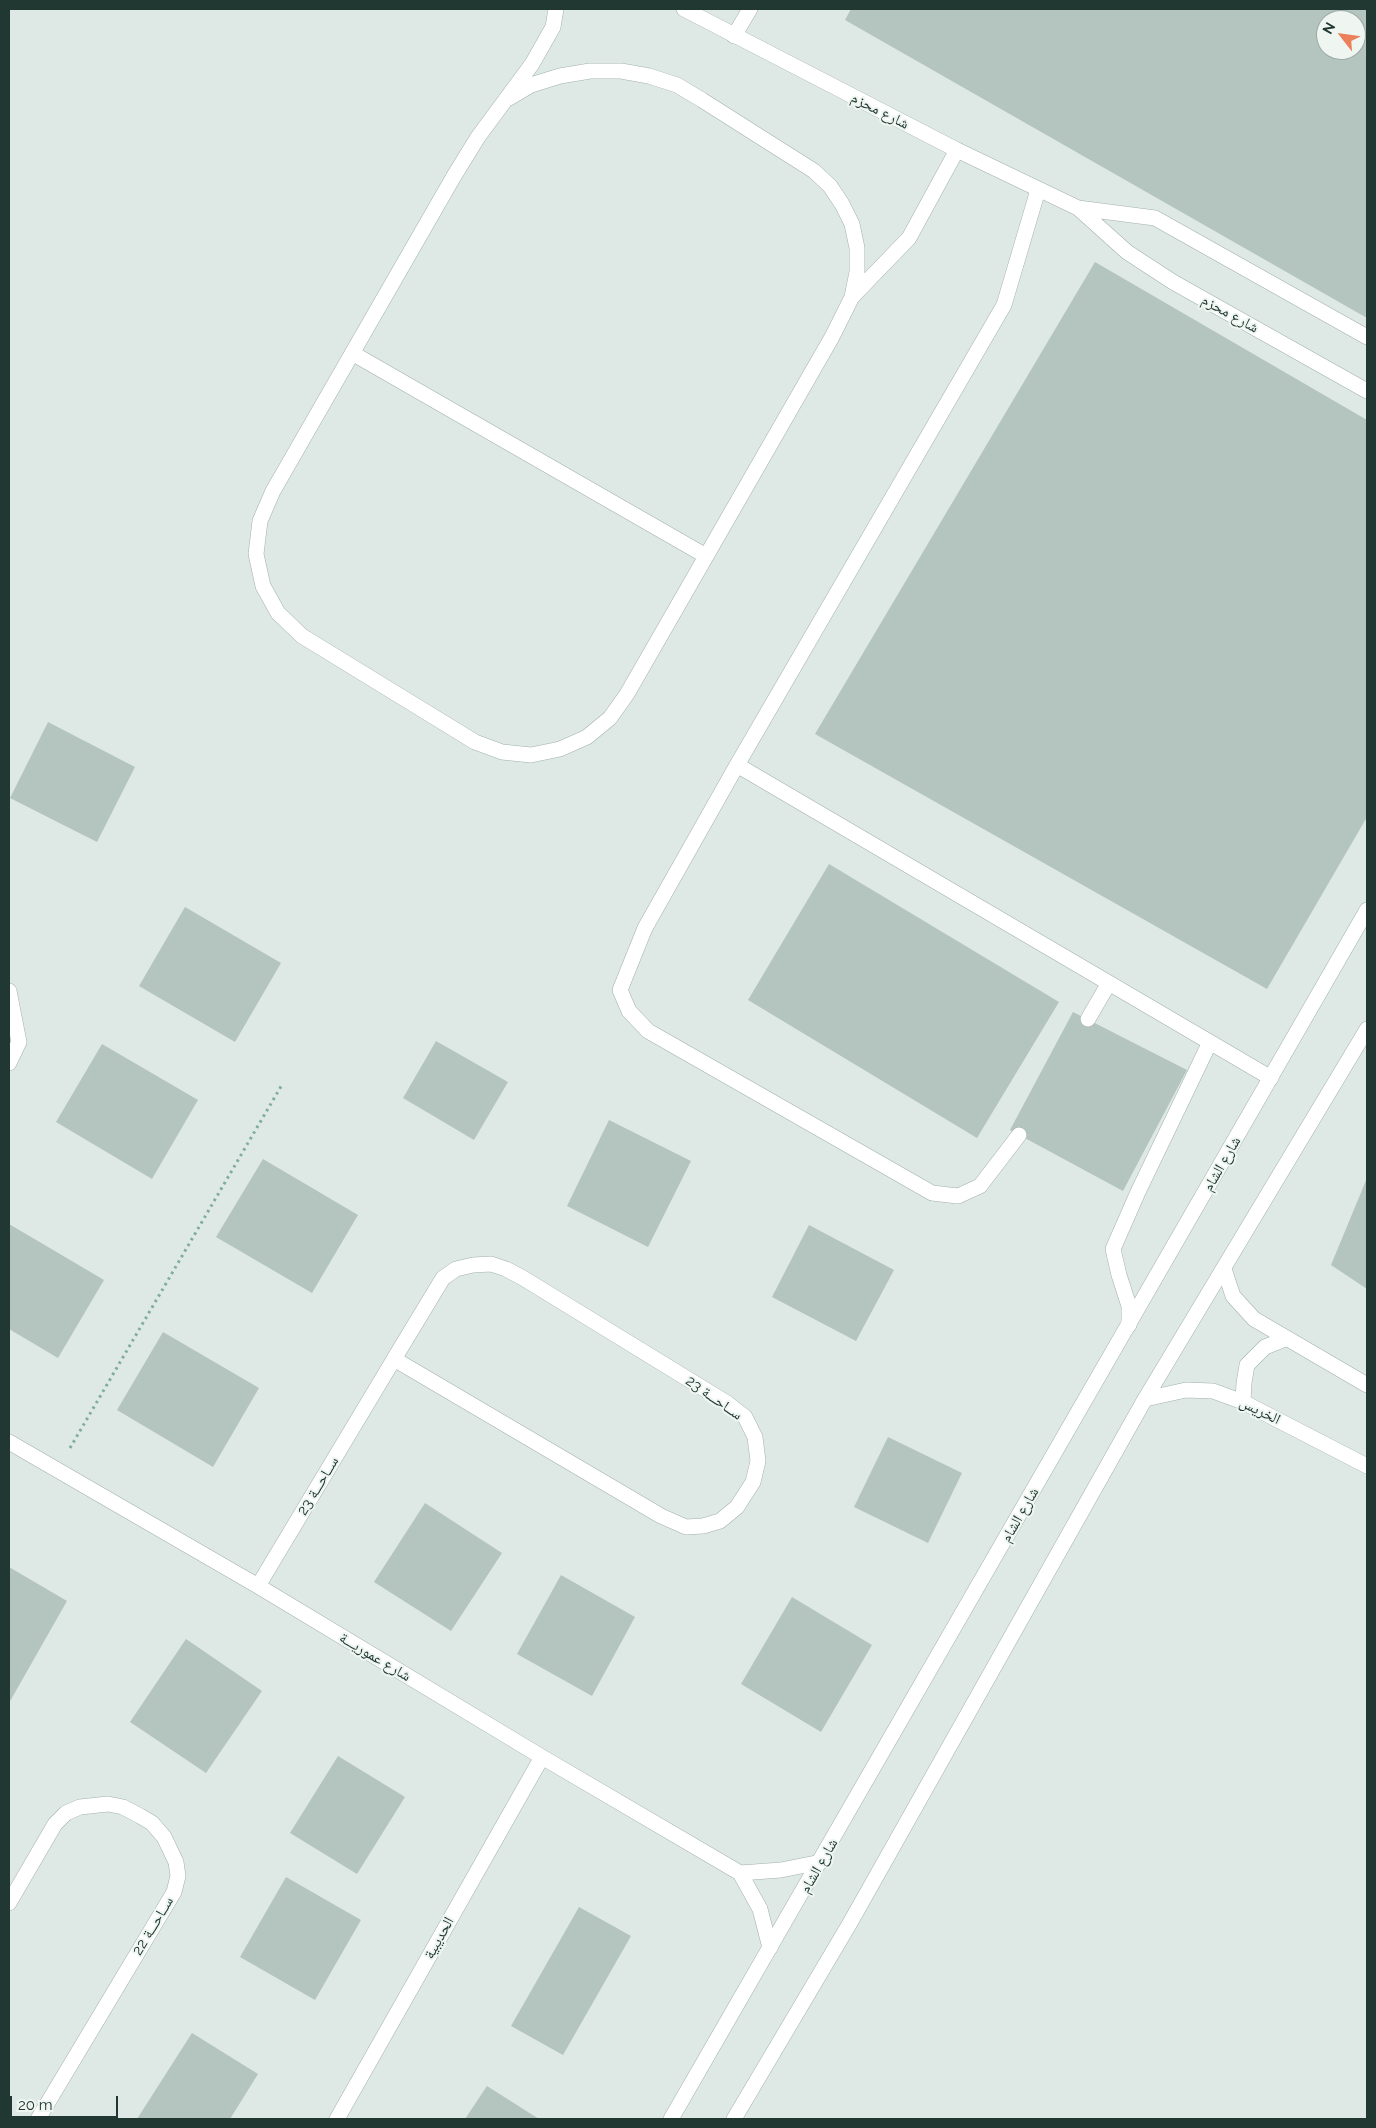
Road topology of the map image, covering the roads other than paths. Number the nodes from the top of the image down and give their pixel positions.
1 (556, 9) edge
2 (684, 9) edge
3 (750, 9) edge
4 (734, 36) junction
5 (504, 100) junction
6 (957, 150) junction
7 (1038, 190) junction
8 (1078, 208) junction
9 (852, 296) junction
10 (1367, 337) edge
11 (352, 353) junction
12 (1367, 391) edge
13 (706, 556) junction
14 (737, 765) junction
15 (1367, 910) edge
16 (1109, 983) junction
17 (9, 991) edge
18 (1088, 1019) dead end
19 (1367, 1029) edge
20 (1210, 1042) junction
21 (9, 1064) edge
22 (1271, 1078) junction
23 (1019, 1135) dead end
24 (1224, 1268) junction
25 (1129, 1325) junction
26 (1285, 1339) junction
27 (394, 1359) junction
28 (1367, 1385) edge
29 (1144, 1399) junction
30 (1243, 1402) junction
31 (9, 1442) edge
32 (1367, 1466) edge
33 (258, 1586) junction
34 (542, 1758) junction
35 (821, 1862) junction
36 (740, 1873) junction
37 (9, 1903) edge
38 (770, 1948) junction
39 (38, 2119) edge
40 (337, 2119) edge
41 (671, 2119) edge
42 (734, 2119) edge

1 - 5 street
2 - 4 street, شارع محزم
3 - 4 street
4 - 6 street, شارع محزم
5 - 9 street
5 - 11 street
6 - 7 street, شارع محزم
6 - 9 street
7 - 8 street, شارع محزم
7 - 14 street
8 - 10 street, شارع محزم
8 - 12 street, شارع محزم
9 - 13 street
11 - 13 street
11 - 13 street
14 - 16 street
14 - 23 street
15 - 22 street, شارع الشام
16 - 18 street
16 - 20 street
17 - 21 street
19 - 24 street
20 - 22 street
20 - 25 street
22 - 25 street, شارع الشام
24 - 26 street
24 - 29 street
25 - 35 street, شارع الشام
26 - 28 street
26 - 30 street
27 - 27 street, ســاحـــة 23
27 - 33 street, ســاحـــة 23
29 - 30 street, الخريس
29 - 42 street
30 - 32 street, الخريس
31 - 33 street, شارع عموريـــة
33 - 34 street, شارع عموريـــة
34 - 36 street, شارع عموريـــة
34 - 40 street, الحديبية
35 - 36 street
35 - 38 street, شارع الشام
36 - 38 street
37 - 39 street, ســاحـــة 22
38 - 41 street, شارع الشام

